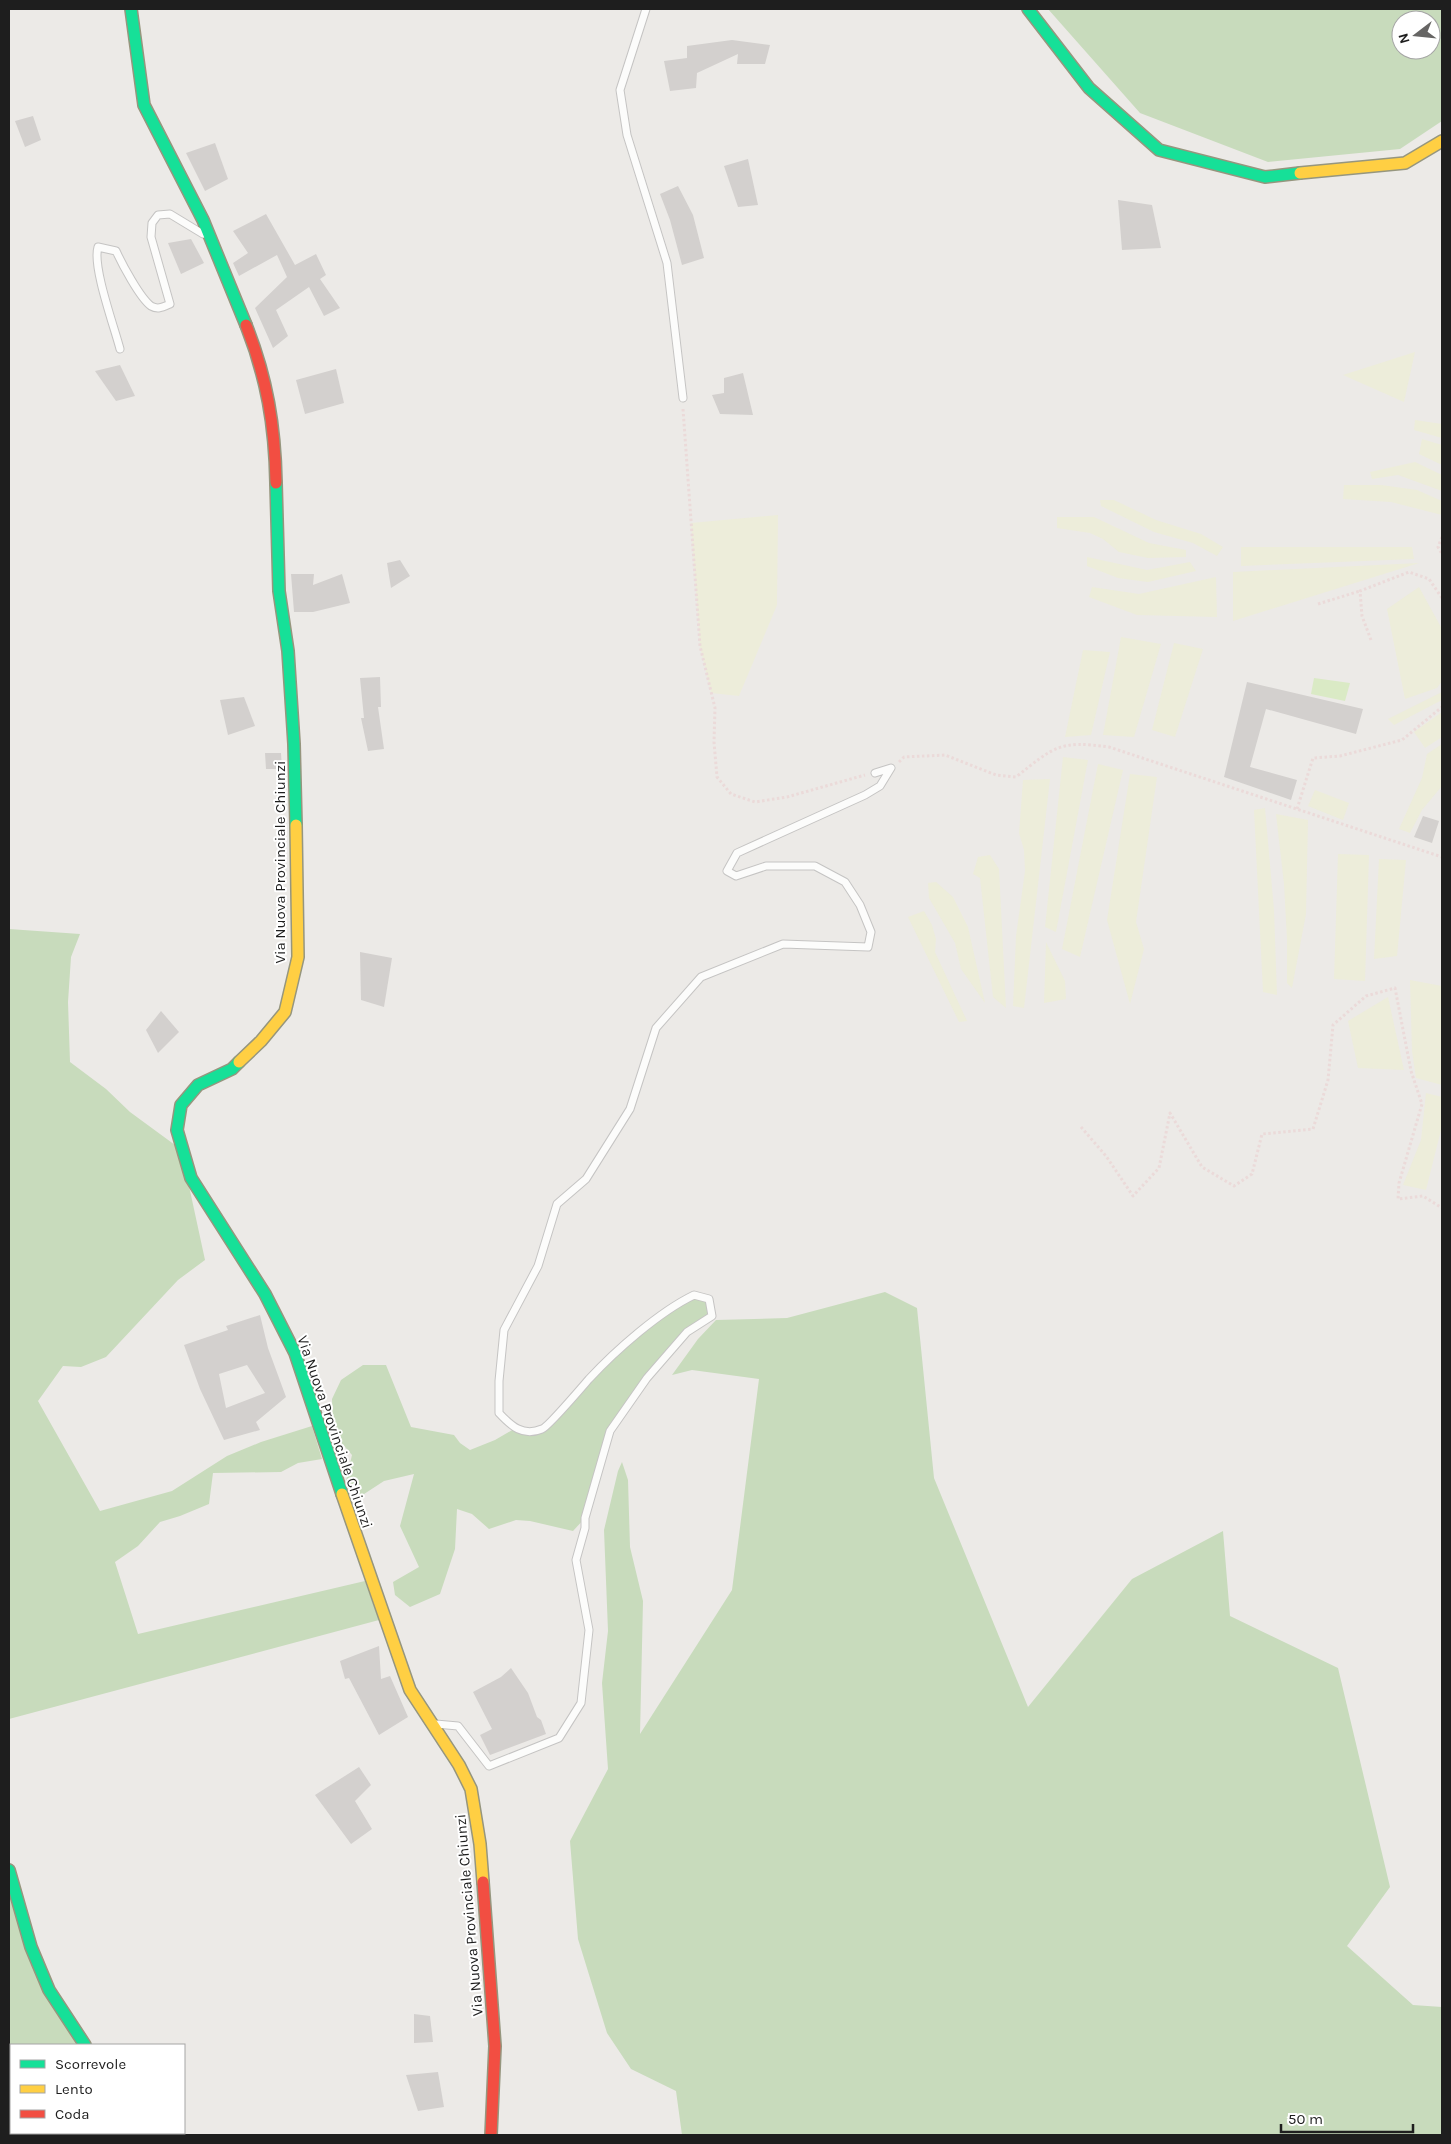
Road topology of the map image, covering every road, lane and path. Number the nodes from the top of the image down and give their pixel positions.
1 (131, 9) edge
2 (646, 9) edge
3 (1028, 9) edge
4 (1442, 141) edge
5 (211, 239) junction
6 (120, 349) dead end
7 (683, 398) joint
8 (1442, 537) edge
9 (1442, 554) edge
10 (1360, 591) junction
11 (1442, 595) edge
12 (1318, 604) dead end
13 (1371, 640) dead end
14 (1442, 707) edge
15 (891, 768) junction
16 (874, 773) joint
17 (1297, 810) junction
18 (1442, 856) edge
19 (1081, 1128) dead end
20 (1442, 1208) edge
21 (433, 1724) junction
22 (9, 1870) edge
23 (84, 2044) edge
24 (491, 2135) edge

1 - 5 main road, Via Nuova Provinciale Chiunzi
2 - 7 lane
3 - 4 main road
5 - 6 lane
5 - 21 main road, Via Nuova Provinciale Chiunzi
7 - 16 path
8 - 9 path
10 - 11 path
10 - 12 path
10 - 13 path
14 - 17 path
15 - 16 lane
15 - 17 path
15 - 21 lane
17 - 18 path
19 - 20 path
21 - 24 main road, Via Nuova Provinciale Chiunzi
22 - 23 main road

